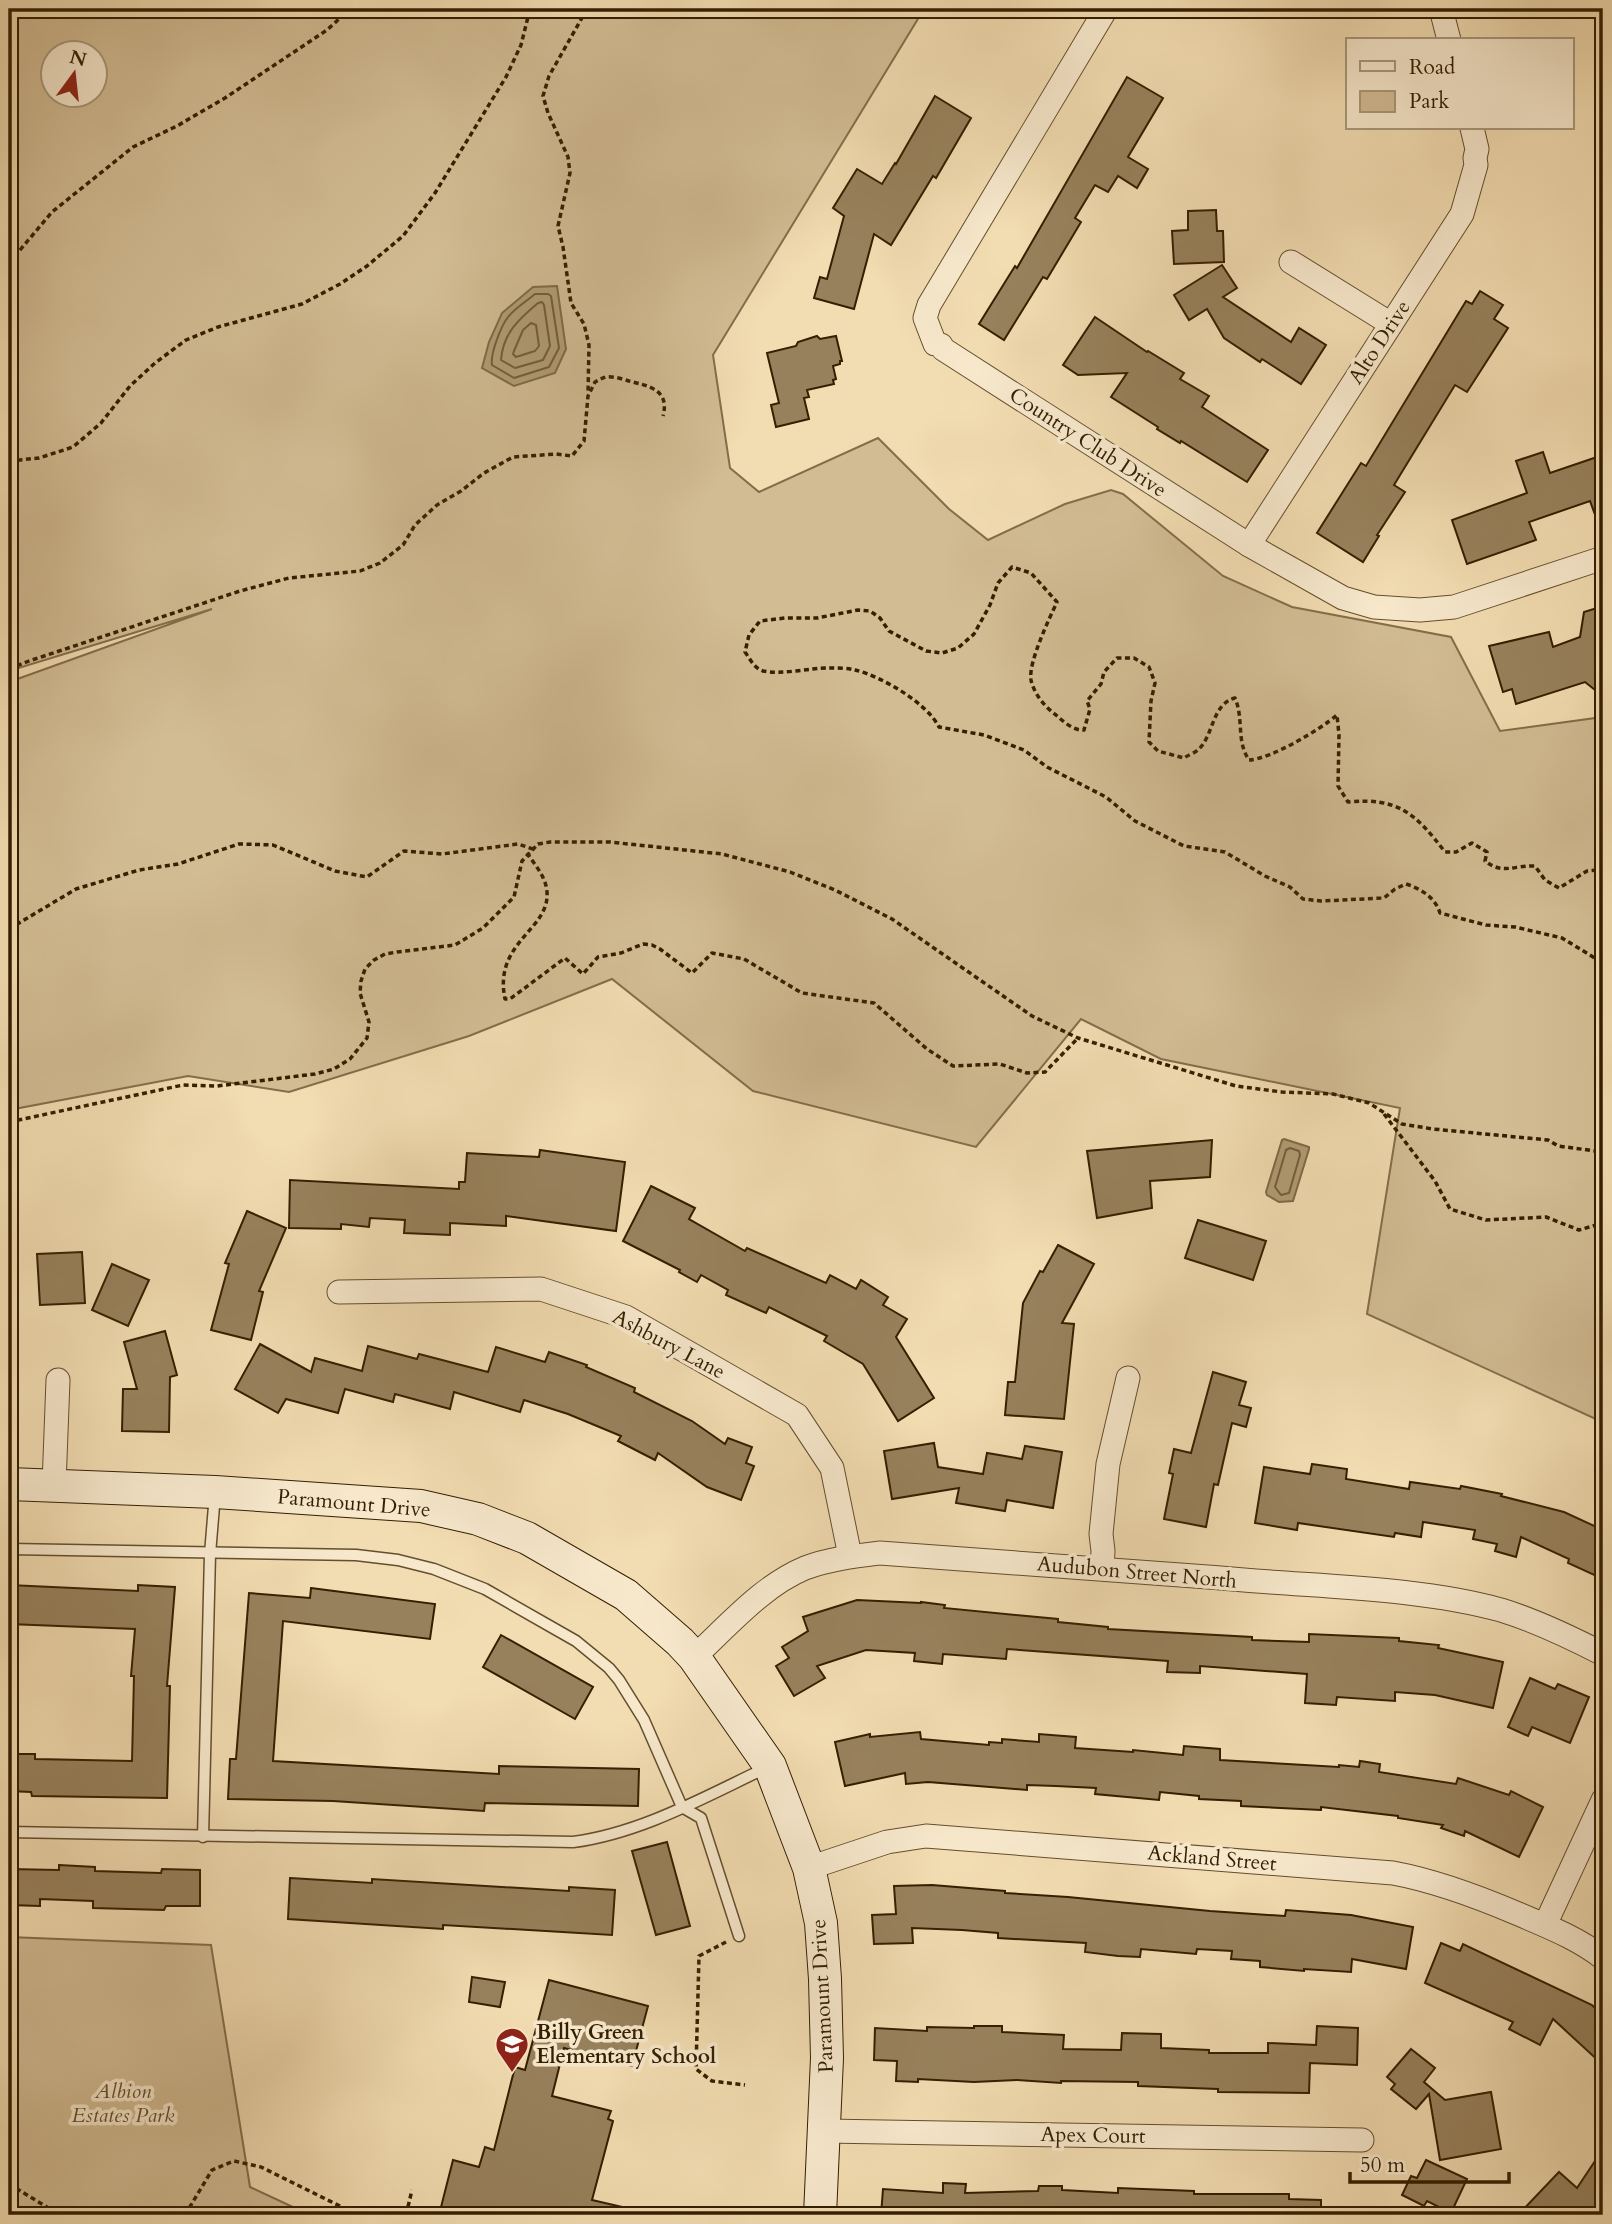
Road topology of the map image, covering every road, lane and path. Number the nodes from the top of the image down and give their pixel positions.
1 (350, 9) edge
2 (530, 9) edge
3 (587, 9) edge
4 (1106, 9) edge
5 (1441, 9) edge
6 (1448, 38) edge
7 (1472, 130) edge
8 (1291, 262) dead end
9 (9, 263) edge
10 (1391, 324) junction
11 (588, 396) junction
12 (663, 416) dead end
13 (9, 461) edge
14 (1249, 545) junction
15 (1603, 558) edge
16 (9, 669) edge
17 (533, 849) junction
18 (527, 853) junction
19 (1603, 875) edge
20 (9, 929) edge
21 (1603, 963) edge
22 (1077, 1038) junction
23 (1382, 1110) junction
24 (9, 1122) edge
25 (1603, 1152) edge
26 (1603, 1223) edge
27 (339, 1293) dead end
28 (1128, 1378) dead end
29 (58, 1380) dead end
30 (9, 1484) edge
31 (54, 1485) junction
32 (215, 1492) junction
33 (9, 1549) edge
34 (210, 1554) junction
35 (850, 1556) junction
36 (1101, 1568) junction
37 (1603, 1654) edge
38 (694, 1657) junction
39 (770, 1766) junction
40 (1603, 1800) edge
41 (682, 1807) junction
42 (9, 1832) edge
43 (203, 1837) junction
44 (809, 1868) junction
45 (1545, 1925) junction
46 (739, 1936) joint
47 (1603, 1958) edge
48 (745, 2085) dead end
49 (825, 2130) junction
50 (1362, 2140) dead end
51 (9, 2184) edge
52 (412, 2190) dead end
53 (60, 2215) edge
54 (184, 2215) edge
55 (358, 2215) edge
56 (406, 2215) edge
57 (820, 2215) edge

1 - 9 path
2 - 13 path
3 - 11 path
4 - 14 street, Country Club Drive
5 - 6 street
7 - 10 street, Alto Drive
8 - 10 street
10 - 14 street, Alto Drive
11 - 12 path
11 - 16 path
14 - 15 street, Country Club Drive
17 - 18 path
17 - 20 path
17 - 22 path
18 - 22 path
18 - 24 path
19 - 21 path
22 - 23 path
23 - 25 path
23 - 26 path
27 - 35 street, Ashbury Lane
28 - 36 street
29 - 31 street
30 - 31 street, Paramount Drive
31 - 32 street, Paramount Drive
32 - 34 lane
32 - 38 street, Paramount Drive
33 - 34 lane
34 - 41 lane
34 - 43 lane
35 - 36 street, Audubon Street North
35 - 38 street, Audubon Street North
36 - 37 street, Audubon Street North
38 - 39 street, Paramount Drive
39 - 41 lane
39 - 44 street, Paramount Drive
40 - 45 street
41 - 43 lane
41 - 46 lane
42 - 43 lane
44 - 45 street, Ackland Street
44 - 49 street, Paramount Drive
45 - 47 street, Ackland Street
46 - 48 path
49 - 50 street, Apex Court
49 - 57 street, Paramount Drive
51 - 53 path
52 - 56 path
54 - 55 path

